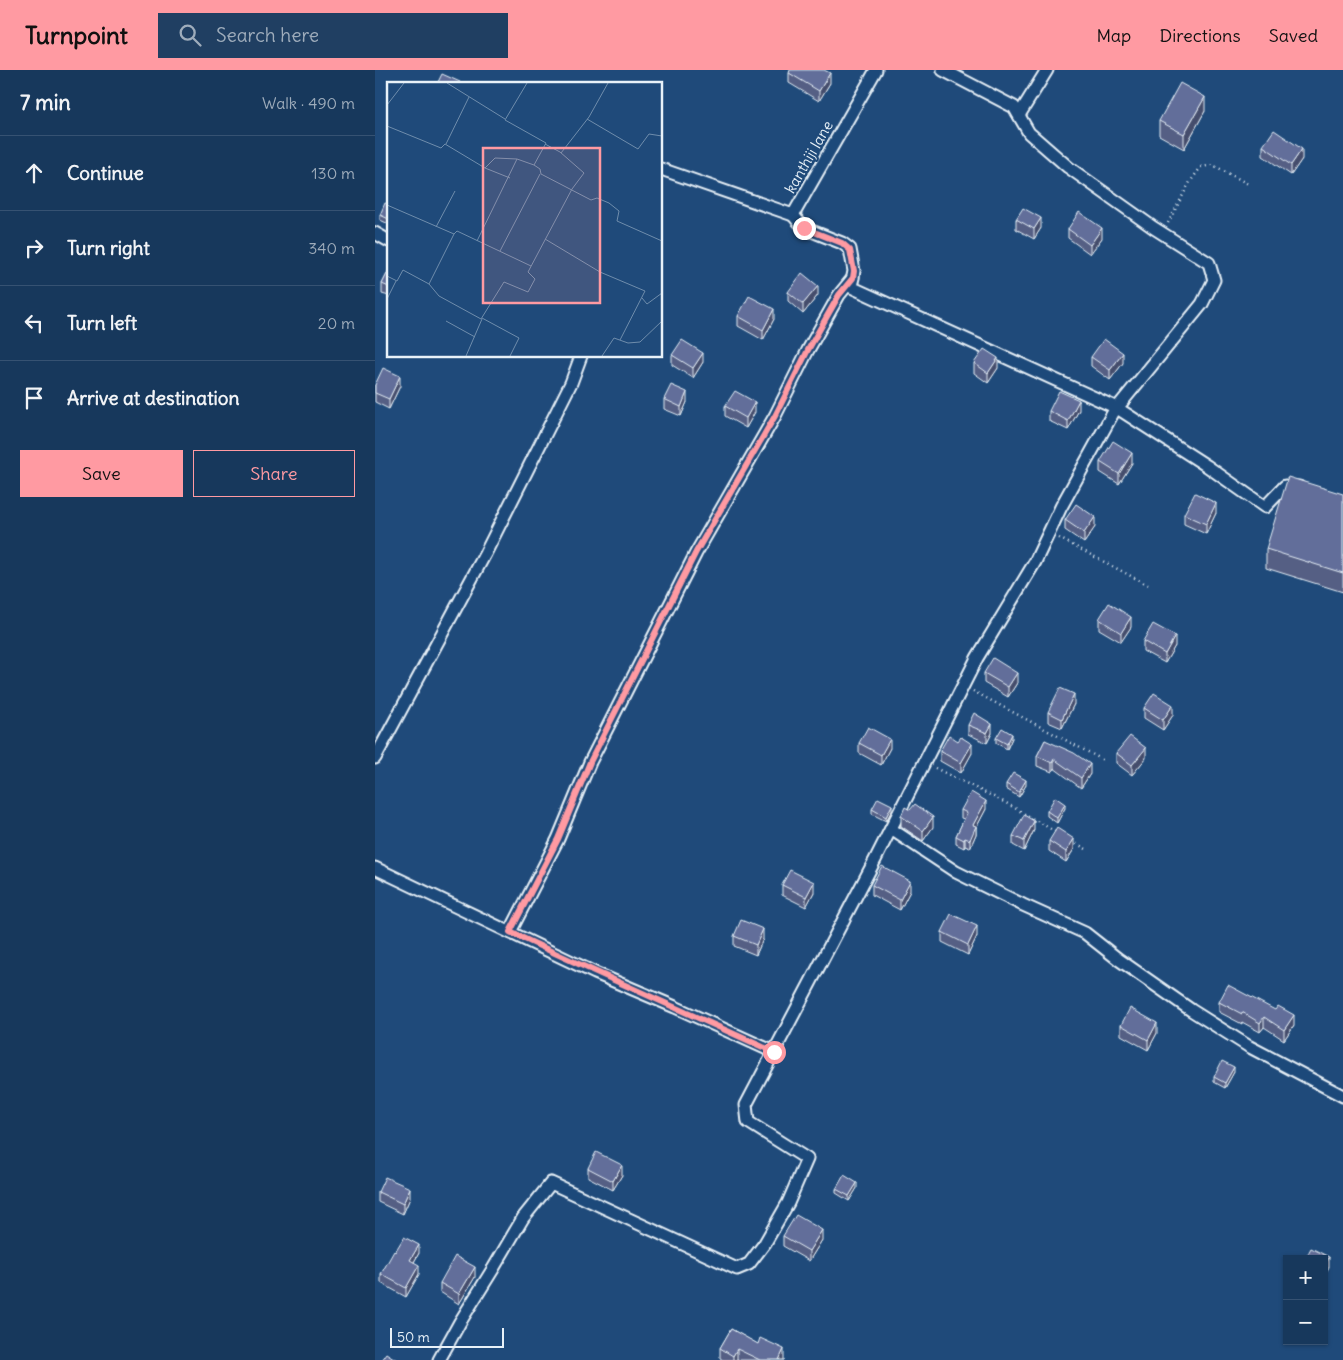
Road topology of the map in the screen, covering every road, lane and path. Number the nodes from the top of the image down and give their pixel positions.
1 (876, 70) edge
2 (943, 70) edge
3 (1047, 70) edge
4 (1019, 115) junction
5 (663, 170) edge
6 (1248, 184) dead end
7 (793, 215) junction
8 (375, 233) edge
9 (1163, 234) junction
10 (387, 240) edge
11 (853, 278) junction
12 (580, 358) edge
13 (1117, 408) junction
14 (1310, 489) edge
15 (1049, 532) junction
16 (1148, 585) dead end
17 (963, 685) junction
18 (375, 758) edge
19 (1103, 760) dead end
20 (925, 763) junction
21 (891, 829) junction
22 (1063, 836) edge
23 (1071, 841) edge
24 (1088, 850) dead end
25 (375, 868) edge
26 (510, 932) junction
27 (774, 1052) junction
28 (1343, 1096) edge
29 (439, 1360) edge

1 - 7 street, kanthiji lane
2 - 4 street
3 - 4 street
4 - 9 street
5 - 7 street, kanthiji lane
6 - 9 path
7 - 11 street
8 - 10 street
9 - 13 street
11 - 13 street
11 - 26 street
12 - 18 street
13 - 14 street
13 - 15 street
15 - 16 path
15 - 17 street
17 - 19 path
17 - 20 street
20 - 21 street
20 - 22 path
21 - 27 street
21 - 28 street
23 - 24 path
25 - 26 street
26 - 27 street
27 - 29 street

